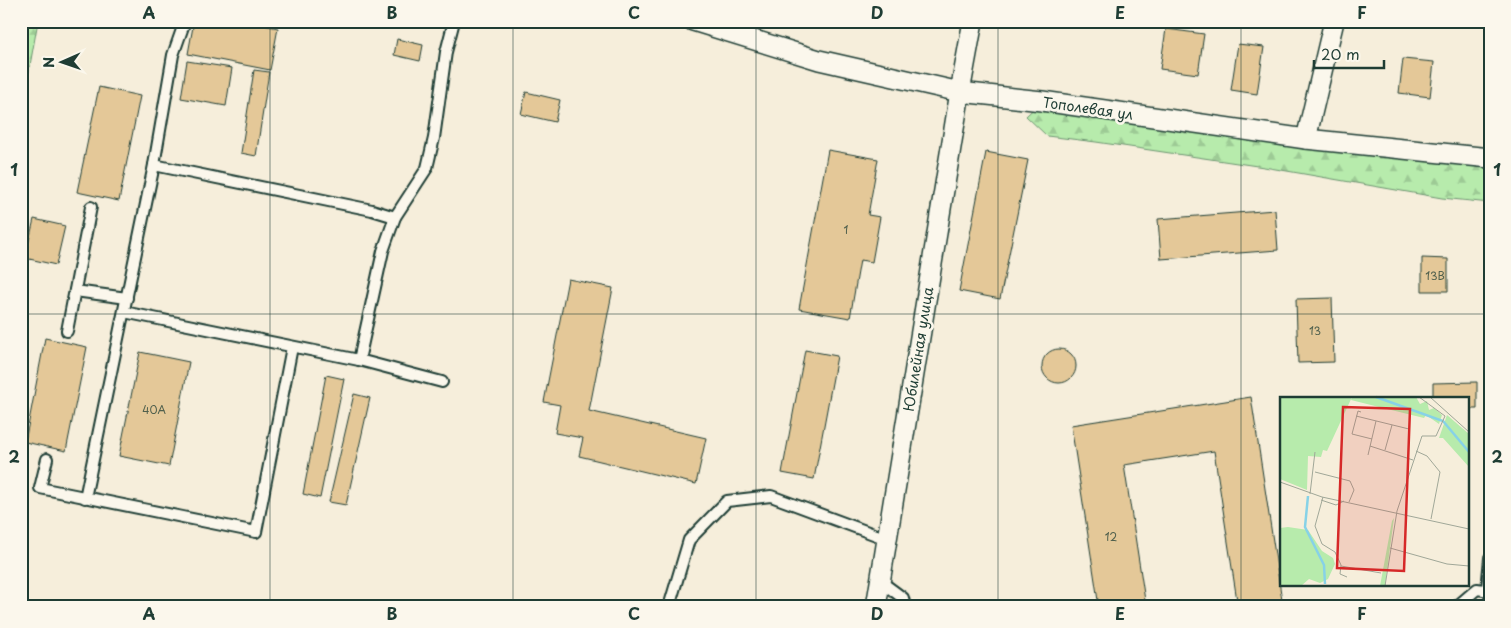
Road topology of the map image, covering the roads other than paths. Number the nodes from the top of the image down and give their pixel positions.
1 (185, 21) edge
2 (454, 21) edge
3 (693, 21) edge
4 (973, 21) edge
5 (1334, 21) edge
6 (960, 92) junction
7 (1306, 139) junction
8 (1490, 158) edge
9 (154, 165) junction
10 (90, 207) dead end
11 (395, 217) junction
12 (75, 291) junction
13 (127, 298) junction
14 (124, 312) junction
15 (67, 331) dead end
16 (292, 347) junction
17 (359, 360) junction
18 (442, 382) dead end
19 (47, 459) dead end
20 (85, 498) junction
21 (887, 539) junction
22 (1490, 558) edge
23 (880, 581) junction
24 (1488, 591) edge
25 (669, 607) edge
26 (876, 607) edge
27 (905, 607) edge
28 (1456, 607) edge

1 - 9 lane
2 - 11 lane
3 - 6 street, Тополевая ул
4 - 6 street, Юбилейная улица
5 - 7 street
6 - 7 street, Тополевая ул
6 - 21 street, Юбилейная улица
7 - 8 street, Тополевая ул
9 - 11 lane
9 - 13 lane
10 - 12 lane
11 - 17 lane
12 - 13 lane
12 - 15 lane
13 - 14 lane
14 - 16 lane
14 - 20 lane
16 - 17 lane
16 - 20 lane
17 - 18 lane
19 - 20 lane
21 - 23 street, Юбилейная улица
21 - 25 lane
22 - 24 lane
23 - 26 street, Юбилейная улица
23 - 27 lane
24 - 28 lane

